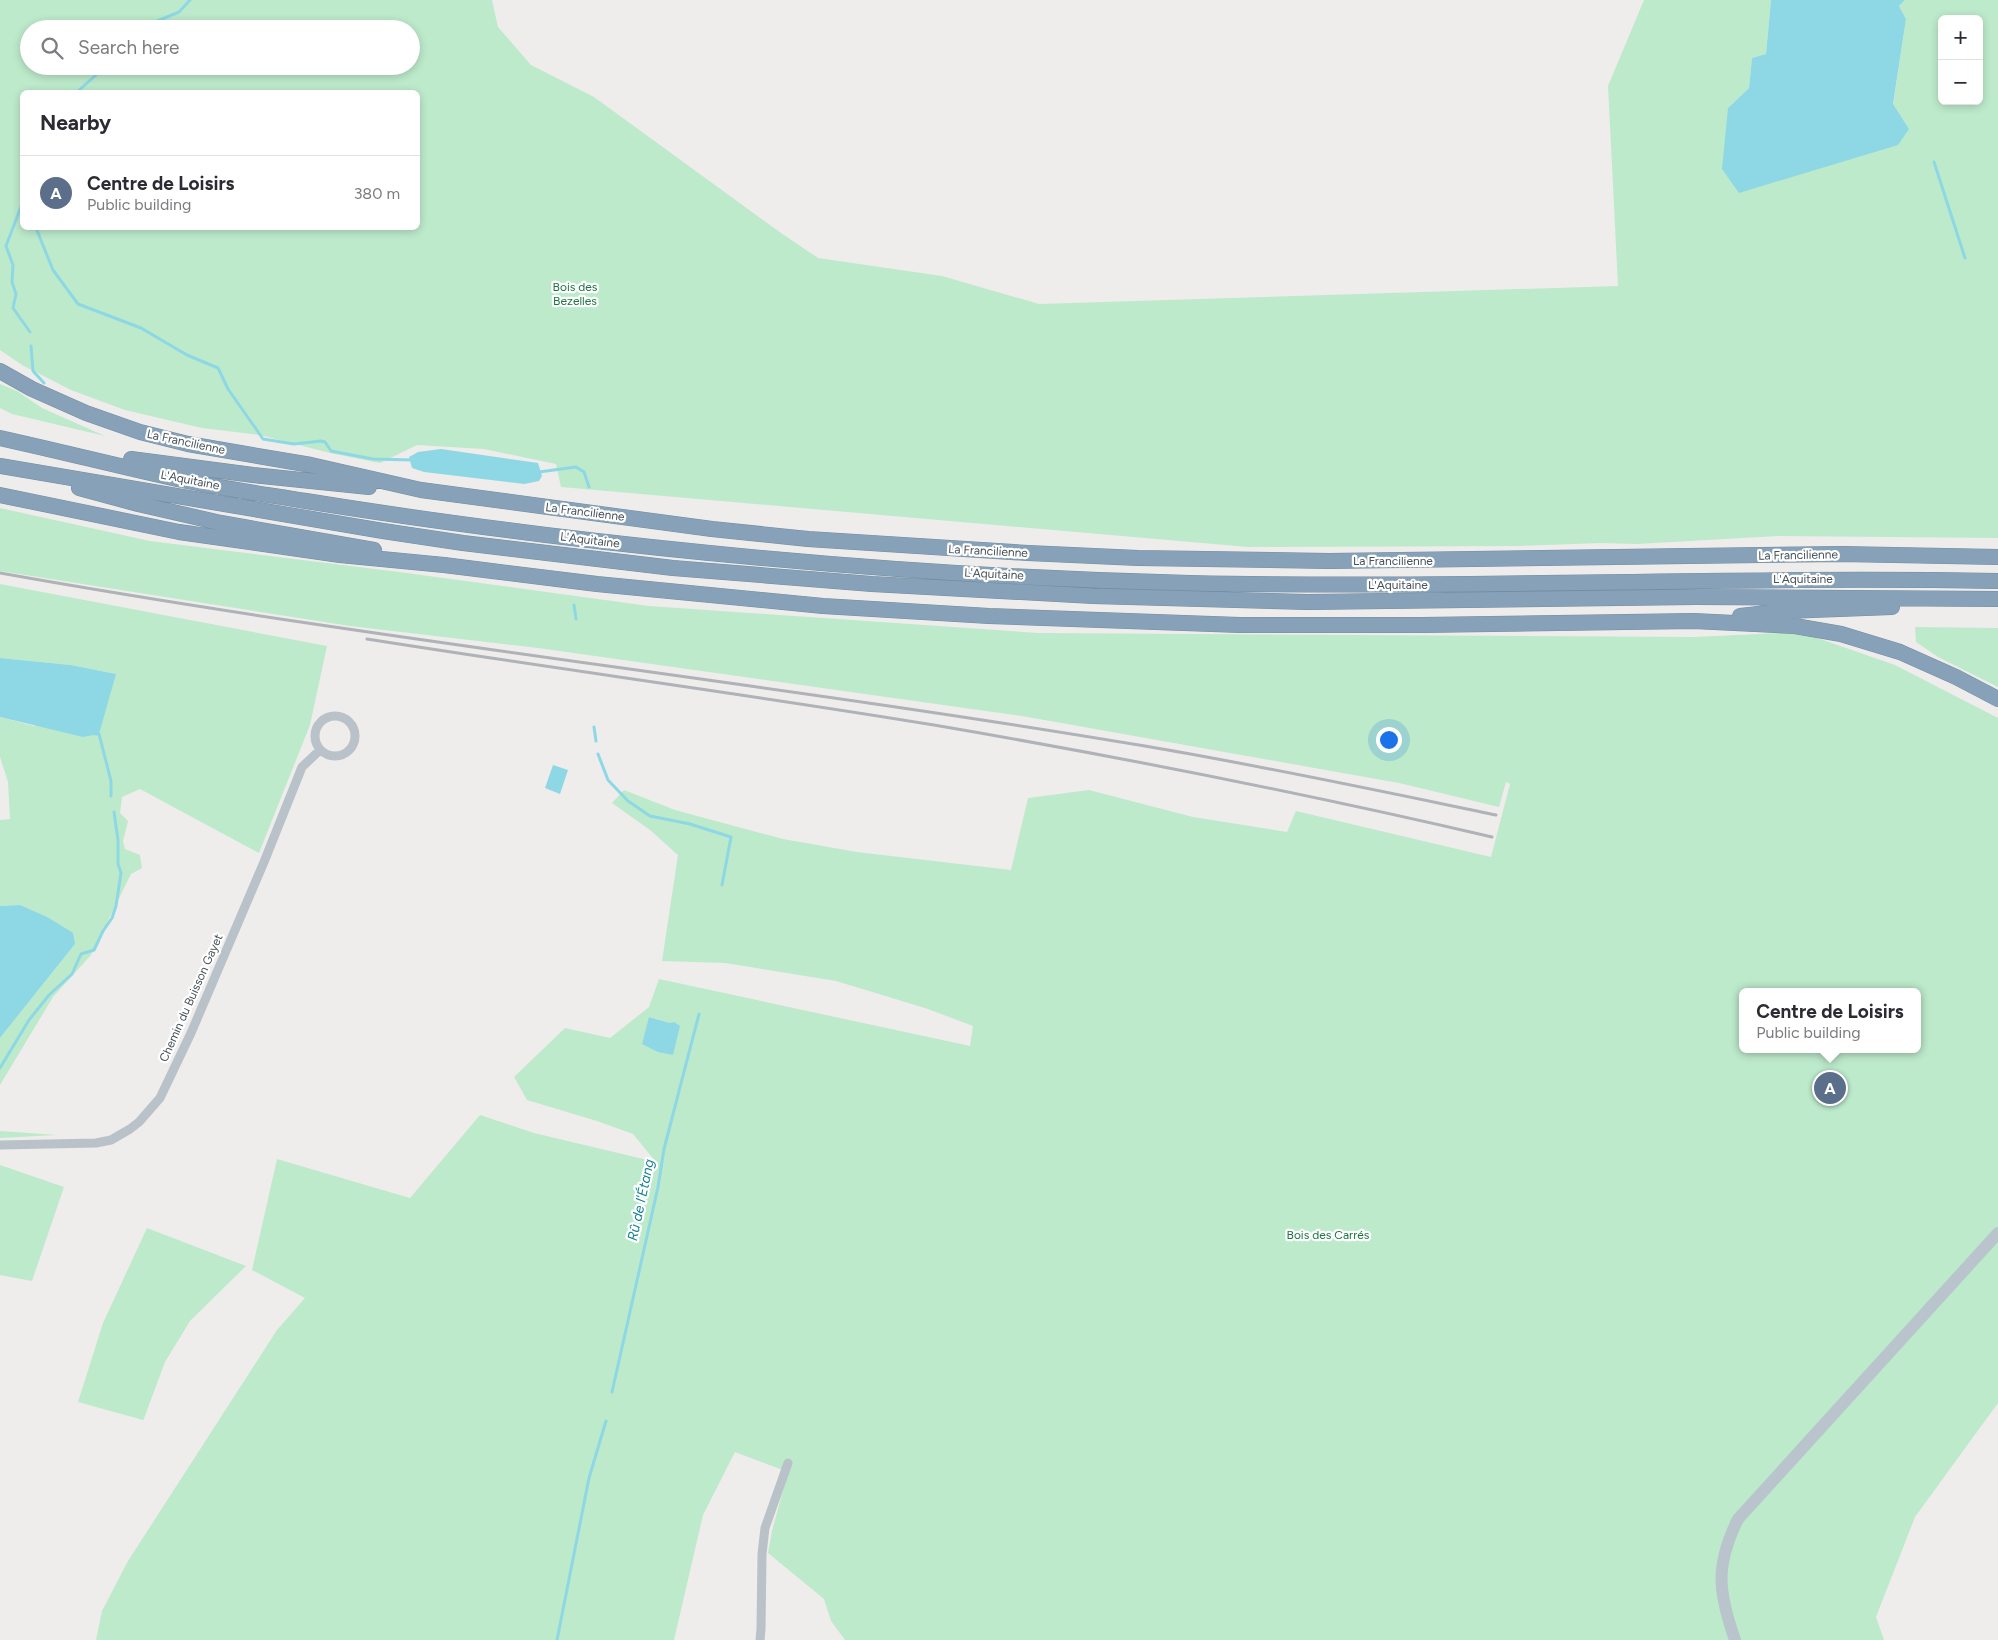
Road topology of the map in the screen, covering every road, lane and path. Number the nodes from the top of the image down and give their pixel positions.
1 (0, 371) edge
2 (0, 438) edge
3 (73, 454) junction
4 (6, 468) edge
5 (421, 490) junction
6 (0, 494) edge
7 (1998, 557) edge
8 (444, 565) junction
9 (1998, 581) edge
10 (1991, 598) edge
11 (1694, 621) junction
12 (1998, 699) edge
13 (320, 750) junction
14 (0, 1145) edge
15 (1998, 1233) edge
16 (788, 1463) dead end
17 (760, 1640) edge
18 (1735, 1640) edge

1 - 5 highway, La Francilienne
2 - 3 highway, L'Aquitaine
3 - 5 highway
3 - 9 highway, L'Aquitaine
4 - 8 highway
4 - 10 highway, L'Aquitaine
5 - 7 highway, La Francilienne
6 - 8 highway
8 - 11 highway
10 - 11 highway
11 - 12 highway
13 - 13 street
13 - 14 street, Chemin du Buisson Gayet
15 - 18 main road
16 - 17 street

